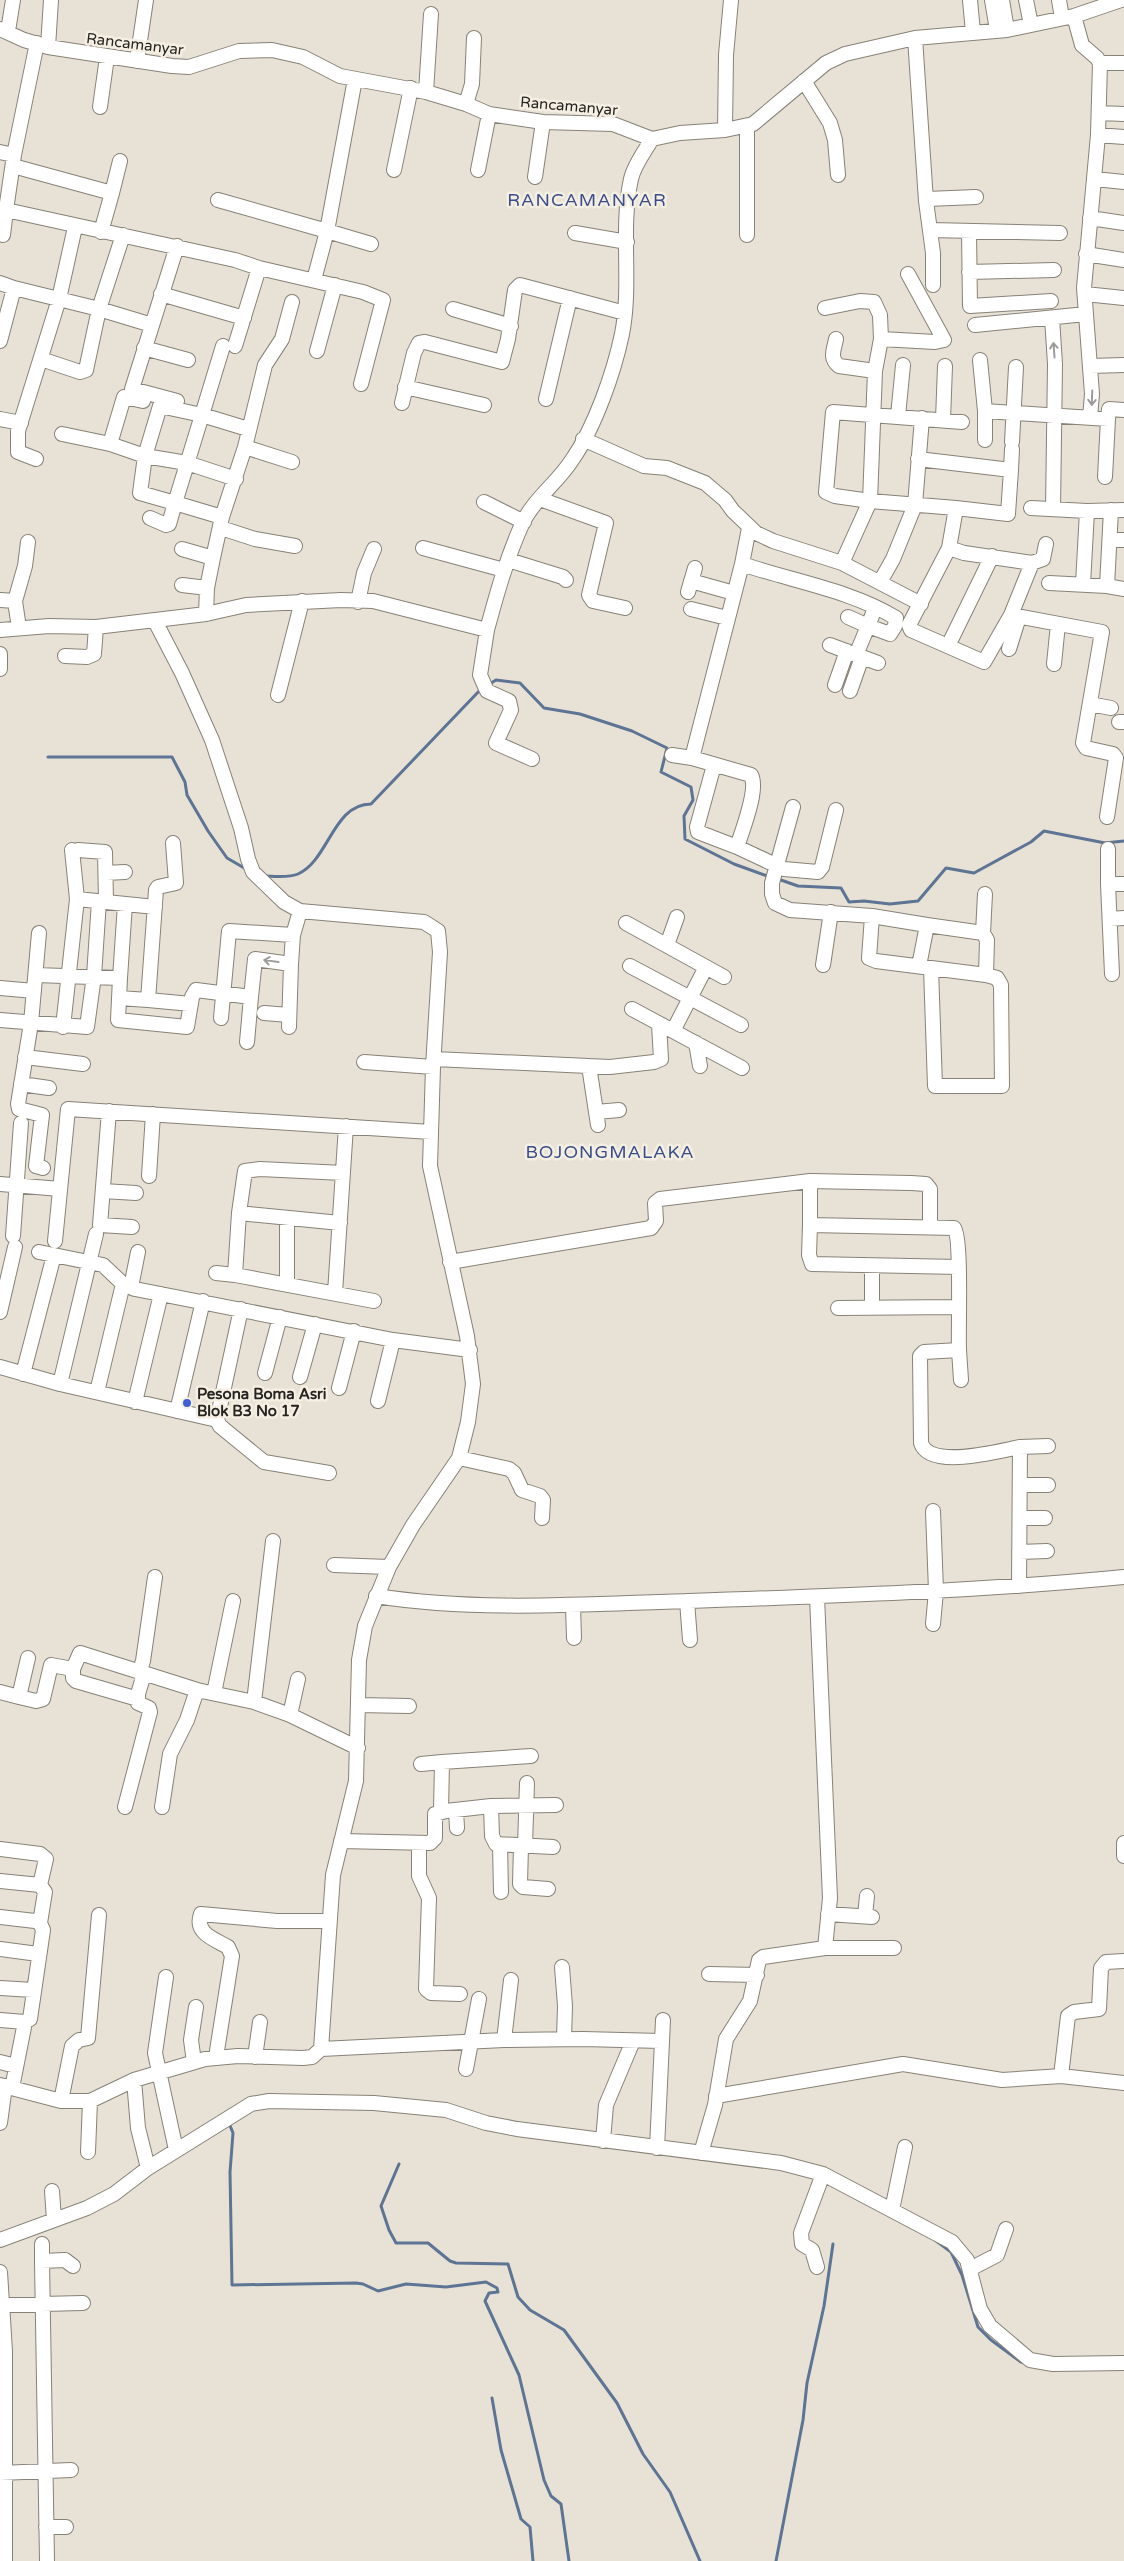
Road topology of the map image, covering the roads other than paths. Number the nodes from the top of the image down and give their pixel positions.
1 (13, 0) edge
2 (51, 0) edge
3 (146, 0) edge
4 (731, 0) edge
5 (970, 0) edge
6 (992, 0) edge
7 (1002, 0) edge
8 (1026, 0) edge
9 (1059, 0) edge
10 (1122, 0) edge
11 (430, 14) dead end
12 (1068, 17) junction
13 (1031, 25) junction
14 (4, 30) edge
15 (1002, 30) junction
16 (973, 32) junction
17 (474, 38) dead end
18 (916, 38) junction
19 (42, 45) junction
20 (107, 57) junction
21 (137, 61) junction
22 (1100, 63) junction
23 (1124, 63) edge
24 (355, 78) junction
25 (804, 81) junction
26 (411, 88) junction
27 (426, 92) junction
28 (466, 104) junction
29 (100, 107) dead end
30 (1099, 113) junction
31 (489, 114) junction
32 (1124, 114) edge
33 (543, 122) junction
34 (747, 126) junction
35 (725, 130) junction
36 (1098, 135) junction
37 (1124, 138) edge
38 (652, 139) junction
39 (0, 152) edge
40 (14, 160) junction
41 (120, 161) dead end
42 (394, 170) dead end
43 (478, 170) dead end
44 (838, 175) dead end
45 (535, 177) dead end
46 (1094, 179) junction
47 (1124, 182) edge
48 (112, 193) junction
49 (976, 197) dead end
50 (926, 199) junction
51 (218, 200) dead end
52 (6, 210) junction
53 (1090, 218) junction
54 (1124, 223) edge
55 (75, 227) junction
56 (931, 230) junction
57 (328, 231) junction
58 (101, 232) junction
59 (969, 232) junction
60 (574, 233) dead end
61 (1060, 233) dead end
62 (3, 235) dead end
63 (123, 235) junction
64 (747, 235) dead end
65 (627, 242) junction
66 (371, 244) dead end
67 (177, 246) junction
68 (1086, 254) junction
69 (1124, 260) edge
70 (259, 268) junction
71 (1054, 270) dead end
72 (969, 272) junction
73 (908, 274) dead end
74 (314, 280) junction
75 (0, 284) edge
76 (933, 284) dead end
77 (335, 285) junction
78 (14, 288) junction
79 (161, 294) junction
80 (1085, 294) junction
81 (570, 298) junction
82 (1124, 298) edge
83 (60, 299) junction
84 (1051, 301) dead end
85 (292, 302) dead end
86 (825, 308) dead end
87 (100, 309) junction
88 (453, 309) dead end
89 (625, 313) junction
90 (1086, 314) junction
91 (244, 318) junction
92 (1052, 318) junction
93 (152, 325) junction
94 (510, 326) junction
95 (975, 326) dead end
96 (836, 339) dead end
97 (881, 339) junction
98 (0, 341) edge
99 (144, 348) junction
100 (317, 351) dead end
101 (42, 359) junction
102 (188, 360) dead end
103 (980, 360) dead end
104 (902, 365) dead end
105 (1124, 365) edge
106 (945, 366) dead end
107 (1090, 366) junction
108 (1016, 367) dead end
109 (875, 371) junction
110 (361, 384) dead end
111 (405, 387) junction
112 (546, 399) dead end
113 (182, 402) dead end
114 (402, 403) dead end
115 (484, 405) dead end
116 (160, 406) junction
117 (1124, 410) edge
118 (985, 411) junction
119 (873, 414) junction
120 (1014, 414) junction
121 (202, 415) junction
122 (898, 416) junction
123 (1054, 416) junction
124 (922, 418) junction
125 (1090, 418) junction
126 (0, 419) edge
127 (1108, 419) junction
128 (943, 420) junction
129 (962, 422) dead end
130 (21, 423) junction
131 (248, 429) junction
132 (62, 434) dead end
133 (584, 439) junction
134 (984, 440) dead end
135 (110, 444) junction
136 (245, 447) junction
137 (145, 456) junction
138 (36, 458) dead end
139 (918, 459) junction
140 (292, 462) dead end
141 (187, 463) junction
142 (1011, 470) junction
143 (1105, 477) dead end
144 (236, 479) junction
145 (540, 499) junction
146 (870, 500) junction
147 (484, 502) dead end
148 (175, 503) junction
149 (916, 505) junction
150 (956, 508) junction
151 (1031, 508) dead end
152 (1053, 509) junction
153 (1117, 510) edge
154 (1087, 511) junction
155 (150, 518) dead end
156 (524, 522) junction
157 (221, 523) junction
158 (749, 528) junction
159 (1118, 540) edge
160 (28, 542) dead end
161 (1046, 544) dead end
162 (295, 546) dead end
163 (423, 548) dead end
164 (948, 548) junction
165 (182, 549) dead end
166 (374, 549) dead end
167 (992, 556) junction
168 (213, 558) junction
169 (1032, 563) junction
170 (742, 564) junction
171 (842, 564) junction
172 (506, 565) junction
173 (566, 580) dead end
174 (691, 580) dead end
175 (880, 582) junction
176 (1049, 583) dead end
177 (1083, 584) junction
178 (182, 585) dead end
179 (1107, 586) junction
180 (207, 588) junction
181 (1124, 588) edge
182 (734, 593) junction
183 (0, 600) edge
184 (15, 601) junction
185 (302, 601) junction
186 (358, 602) junction
187 (921, 604) junction
188 (625, 608) dead end
189 (875, 608) junction
190 (691, 609) dead end
191 (206, 614) junction
192 (1015, 616) junction
193 (848, 617) dead end
194 (727, 618) junction
195 (155, 621) junction
196 (1058, 624) junction
197 (868, 626) junction
198 (96, 627) junction
199 (18, 628) junction
200 (0, 630) edge
201 (487, 630) junction
202 (830, 645) dead end
203 (948, 646) junction
204 (1008, 649) dead end
205 (0, 654) edge
206 (855, 654) junction
207 (65, 656) dead end
208 (878, 662) dead end
209 (1054, 664) dead end
210 (0, 669) edge
211 (835, 685) dead end
212 (850, 691) dead end
213 (278, 695) dead end
214 (1090, 704) junction
215 (1111, 708) dead end
216 (672, 754) dead end
217 (692, 758) junction
218 (532, 759) dead end
219 (714, 765) junction
220 (793, 807) dead end
221 (836, 810) dead end
222 (1107, 817) dead end
223 (173, 843) dead end
224 (737, 847) junction
225 (1108, 849) dead end
226 (125, 872) dead end
227 (106, 873) junction
228 (774, 874) junction
229 (1108, 884) junction
230 (1124, 884) edge
231 (985, 894) dead end
232 (77, 899) junction
233 (103, 902) junction
234 (125, 904) junction
235 (155, 907) junction
236 (300, 911) junction
237 (831, 912) junction
238 (872, 916) junction
239 (677, 917) dead end
240 (1124, 918) edge
241 (1110, 919) junction
242 (626, 923) dead end
243 (928, 925) junction
244 (39, 933) dead end
245 (984, 933) junction
246 (293, 936) junction
247 (667, 945) junction
248 (1118, 956) edge
249 (291, 964) junction
250 (823, 965) dead end
251 (630, 966) dead end
252 (706, 967) junction
253 (925, 967) junction
254 (1112, 974) dead end
255 (36, 975) junction
256 (69, 975) junction
257 (94, 976) junction
258 (986, 976) junction
259 (724, 977) dead end
260 (120, 978) junction
261 (0, 988) edge
262 (34, 991) junction
263 (222, 994) junction
264 (251, 997) junction
265 (119, 998) junction
266 (689, 998) junction
267 (148, 1000) junction
268 (191, 1004) junction
269 (632, 1009) dead end
270 (264, 1013) dead end
271 (221, 1018) dead end
272 (0, 1020) edge
273 (31, 1023) junction
274 (659, 1024) junction
275 (741, 1025) dead end
276 (63, 1027) junction
277 (673, 1031) junction
278 (247, 1042) dead end
279 (696, 1043) junction
280 (25, 1057) junction
281 (364, 1062) dead end
282 (433, 1063) junction
283 (83, 1064) dead end
284 (589, 1066) junction
285 (700, 1066) dead end
286 (742, 1068) dead end
287 (21, 1084) junction
288 (49, 1088) dead end
289 (618, 1110) dead end
290 (109, 1111) junction
291 (153, 1114) junction
292 (21, 1124) dead end
293 (346, 1126) junction
294 (431, 1132) junction
295 (36, 1166) dead end
296 (343, 1173) junction
297 (149, 1176) dead end
298 (810, 1181) junction
299 (0, 1184) edge
300 (16, 1186) junction
301 (60, 1189) junction
302 (103, 1191) junction
303 (136, 1193) dead end
304 (239, 1213) junction
305 (287, 1218) junction
306 (340, 1223) junction
307 (810, 1225) junction
308 (132, 1227) dead end
309 (930, 1227) junction
310 (96, 1234) dead end
311 (55, 1248) junction
312 (39, 1252) dead end
313 (138, 1252) dead end
314 (449, 1257) junction
315 (90, 1262) junction
316 (872, 1266) junction
317 (959, 1267) junction
318 (216, 1273) dead end
319 (235, 1275) junction
320 (287, 1283) junction
321 (127, 1286) junction
322 (335, 1293) junction
323 (161, 1294) junction
324 (203, 1301) junction
325 (374, 1301) dead end
326 (872, 1307) junction
327 (958, 1307) junction
328 (838, 1308) dead end
329 (242, 1309) junction
330 (0, 1312) edge
331 (280, 1317) junction
332 (315, 1324) junction
333 (354, 1331) junction
334 (393, 1340) junction
335 (470, 1350) junction
336 (959, 1350) junction
337 (0, 1367) edge
338 (265, 1373) dead end
339 (23, 1374) junction
340 (300, 1377) dead end
341 (961, 1380) dead end
342 (60, 1384) junction
343 (339, 1388) dead end
344 (96, 1392) junction
345 (378, 1400) dead end
346 (135, 1402) junction
347 (177, 1411) junction
348 (217, 1420) junction
349 (1048, 1446) dead end
350 (1020, 1447) junction
351 (459, 1458) junction
352 (329, 1473) dead end
353 (1020, 1485) junction
354 (1048, 1485) dead end
355 (933, 1511) dead end
356 (542, 1518) dead end
357 (1020, 1518) junction
358 (1045, 1518) dead end
359 (273, 1541) dead end
360 (1047, 1551) dead end
361 (1020, 1552) junction
362 (334, 1565) dead end
363 (389, 1567) junction
364 (155, 1577) dead end
365 (1124, 1577) edge
366 (1019, 1586) junction
367 (936, 1591) junction
368 (376, 1596) junction
369 (817, 1597) junction
370 (233, 1601) dead end
371 (687, 1601) junction
372 (573, 1606) junction
373 (933, 1624) dead end
374 (574, 1638) dead end
375 (690, 1640) dead end
376 (28, 1658) dead end
377 (73, 1669) junction
378 (142, 1674) junction
379 (298, 1679) dead end
380 (197, 1690) junction
381 (0, 1692) edge
382 (214, 1694) junction
383 (19, 1697) junction
384 (138, 1698) junction
385 (254, 1702) junction
386 (358, 1706) junction
387 (409, 1706) dead end
388 (290, 1716) junction
389 (358, 1748) junction
390 (531, 1756) dead end
391 (442, 1762) junction
392 (421, 1764) dead end
393 (527, 1783) dead end
394 (526, 1805) junction
395 (556, 1805) dead end
396 (491, 1806) junction
397 (125, 1807) dead end
398 (162, 1807) dead end
399 (456, 1810) junction
400 (441, 1812) junction
401 (457, 1828) dead end
402 (340, 1841) junction
403 (419, 1843) junction
404 (1124, 1843) edge
405 (500, 1844) junction
406 (523, 1846) junction
407 (553, 1847) dead end
408 (0, 1849) edge
409 (1124, 1856) edge
410 (0, 1881) edge
411 (40, 1886) junction
412 (548, 1889) dead end
413 (501, 1892) dead end
414 (867, 1896) dead end
415 (828, 1914) junction
416 (99, 1915) dead end
417 (0, 1917) edge
418 (329, 1921) junction
419 (40, 1924) junction
420 (825, 1948) junction
421 (894, 1948) dead end
422 (0, 1949) edge
423 (38, 1954) junction
424 (1124, 1961) edge
425 (562, 1967) dead end
426 (709, 1974) dead end
427 (757, 1975) junction
428 (166, 1977) dead end
429 (511, 1980) dead end
430 (0, 1988) edge
431 (33, 1990) junction
432 (460, 1994) dead end
433 (479, 1999) dead end
434 (196, 2007) dead end
435 (0, 2020) edge
436 (663, 2020) dead end
437 (24, 2022) junction
438 (260, 2022) dead end
439 (564, 2038) junction
440 (504, 2040) junction
441 (633, 2041) junction
442 (661, 2041) junction
443 (470, 2042) junction
444 (321, 2049) junction
445 (216, 2057) junction
446 (255, 2057) junction
447 (0, 2062) edge
448 (194, 2062) junction
449 (16, 2066) junction
450 (466, 2069) dead end
451 (159, 2072) junction
452 (1061, 2076) junction
453 (134, 2080) junction
454 (1124, 2083) edge
455 (5, 2086) edge
456 (716, 2096) junction
457 (61, 2101) junction
458 (90, 2101) junction
459 (0, 2123) edge
460 (603, 2141) junction
461 (905, 2147) dead end
462 (657, 2148) junction
463 (176, 2150) junction
464 (88, 2152) dead end
465 (700, 2153) junction
466 (148, 2168) junction
467 (820, 2179) junction
468 (52, 2191) dead end
469 (892, 2210) junction
470 (54, 2220) junction
471 (1006, 2229) dead end
472 (0, 2240) edge
473 (42, 2244) dead end
474 (42, 2261) junction
475 (73, 2266) dead end
476 (816, 2267) dead end
477 (970, 2269) junction
478 (0, 2272) edge
479 (83, 2303) dead end
480 (42, 2304) junction
481 (1, 2305) edge
482 (2, 2351) edge
483 (1124, 2363) edge
484 (45, 2470) junction
485 (71, 2470) dead end
486 (3, 2473) edge
487 (66, 2527) dead end
488 (46, 2528) junction
489 (5, 2561) edge
490 (47, 2561) edge

1 - 14 street
2 - 19 street
3 - 21 street
4 - 35 street
5 - 16 street
6 - 15 street
7 - 15 street
8 - 13 street
9 - 12 street
10 - 12 street
11 - 27 street
12 - 13 street
12 - 22 street
13 - 15 street
14 - 19 street, Rancamanyar
15 - 16 street
16 - 18 street
17 - 28 street
18 - 25 street
18 - 50 street
19 - 20 street, Rancamanyar
19 - 40 street
20 - 21 street, Rancamanyar
20 - 29 street
21 - 24 street, Rancamanyar
22 - 23 street
22 - 30 street
24 - 26 street, Rancamanyar
24 - 57 street
25 - 34 street
25 - 44 street
26 - 27 street, Rancamanyar
26 - 42 street
27 - 28 street, Rancamanyar
28 - 31 street, Rancamanyar
30 - 32 street
30 - 36 street
31 - 33 street, Rancamanyar
31 - 43 street
33 - 38 street, Rancamanyar
33 - 45 street
34 - 35 street
34 - 64 street
35 - 38 street
36 - 37 street
36 - 46 street
38 - 65 street
39 - 40 street
40 - 48 street
40 - 52 street
41 - 48 street
46 - 47 street
46 - 53 street
48 - 58 street
49 - 50 street
50 - 56 street
51 - 57 street
52 - 55 street
52 - 62 street
53 - 54 street
53 - 68 street
55 - 58 street
55 - 83 street
56 - 59 street
56 - 76 street
57 - 66 street
57 - 74 street
58 - 63 street
59 - 61 street
59 - 72 street
60 - 65 street
63 - 67 street
63 - 87 street
65 - 89 street
67 - 70 street
67 - 79 street
68 - 69 street
68 - 80 street
70 - 74 street
70 - 91 street
71 - 72 street
72 - 84 street
73 - 97 street
74 - 77 street
75 - 78 street
77 - 100 street
77 - 110 street
78 - 83 street
78 - 98 street
79 - 91 street
79 - 93 street
80 - 82 street
80 - 90 street
81 - 89 street
81 - 94 street
81 - 112 street
83 - 87 street
83 - 101 street
85 - 131 street
86 - 97 street
87 - 93 street
87 - 101 street
88 - 94 street
89 - 133 street
90 - 92 street
90 - 107 street
91 - 121 street
92 - 95 street
123 -> 92 street
93 - 99 street
94 - 111 street
96 - 109 street
97 - 109 street
99 - 102 street
99 - 113 street
101 - 130 street
103 - 118 street
104 - 122 street
105 - 107 street
106 - 128 street
107 -> 125 street
108 - 120 street
109 - 119 street
111 - 114 street
111 - 115 street
116 - 121 street
116 - 135 street
116 - 137 street
117 - 127 street
118 - 120 street
118 - 134 street
119 - 122 street
119 - 146 street
119 - 146 street
120 - 123 street
120 - 142 street
121 - 131 street
121 - 141 street
122 - 124 street
123 - 125 street
123 - 152 street
124 - 128 street
124 - 139 street
125 - 127 street
126 - 130 street
127 - 143 street
128 - 129 street
130 - 138 street
131 - 136 street
132 - 135 street
133 - 145 street
133 - 158 street
135 - 137 street
136 - 140 street
136 - 144 street
137 - 141 street
137 - 148 street
139 - 142 street
139 - 149 street
141 - 144 street
141 - 148 street
142 - 150 street
144 - 157 street
145 - 156 street
145 - 188 street
146 - 149 street
146 - 171 street
147 - 156 street
148 - 155 street
148 - 157 street
149 - 150 street
149 - 175 street
150 - 164 street
151 - 152 street
152 - 154 street
153 - 154 street
153 - 159 street
154 - 177 street
156 - 172 street
157 - 162 street
157 - 168 street
158 - 170 street
158 - 171 street
159 - 179 street
160 - 184 street
161 - 169 street
163 - 172 street
164 - 167 street
164 - 187 street
165 - 168 street
166 - 186 street
167 - 169 street
167 - 203 street
168 - 180 street
169 - 192 street
170 - 182 street
170 - 189 street
171 - 175 street
172 - 173 street
172 - 201 street
174 - 182 street
175 - 187 street
176 - 177 street
177 - 179 street
178 - 180 street
179 - 181 street
180 - 191 street
182 - 194 street
183 - 184 street
184 - 199 street
185 - 186 street
185 - 191 street
185 - 213 street
186 - 201 street
187 - 203 street
189 - 197 street
189 - 197 street
190 - 194 street
191 - 195 street
192 - 196 street
192 - 203 street
192 - 204 street
193 - 197 street
194 - 217 street
195 - 198 street
195 - 236 street
196 - 209 street
196 - 214 street
197 - 206 street
198 - 199 street
198 - 207 street
199 - 200 street
201 - 218 street
202 - 206 street
205 - 210 street
206 - 208 street
206 - 211 street
206 - 212 street
214 - 215 street
214 - 222 street
216 - 217 street
217 - 219 street
219 - 224 street
219 - 224 street
220 - 228 street
221 - 228 street
223 - 235 street
224 - 228 street
225 - 229 street
226 - 227 street
227 - 232 street
227 - 233 street
228 - 237 street
229 - 230 street
229 - 241 street
231 - 245 street
232 - 233 street
232 - 256 street
233 - 234 street
233 - 257 street
234 - 235 street
234 - 260 street
235 - 267 street
236 - 246 street
236 - 282 street
237 - 238 street
237 - 250 street
238 - 243 street
238 - 253 street
239 - 247 street
240 - 241 street
241 - 248 street
242 - 247 street
243 - 245 street
243 - 253 street
244 - 255 street
245 - 258 street
246 - 249 street
246 - 263 street
247 - 252 street
248 - 254 street
249 -> 264 street
249 - 270 street
251 - 266 street
252 - 259 street
252 - 266 street
253 - 258 street
253 - 258 street
255 - 256 street
255 - 262 street
256 - 257 street
256 - 276 street
257 - 260 street
257 - 276 street
260 - 265 street
261 - 262 street
262 - 273 street
263 - 264 street
263 - 268 street
263 - 271 street
264 - 278 street
265 - 267 street
265 - 268 street
266 - 275 street
266 - 277 street
267 - 268 street
269 - 274 street
272 - 273 street
273 - 276 street
273 - 280 street
274 - 277 street
274 - 284 street
277 - 279 street
279 - 285 street
279 - 286 street
280 - 283 street
280 - 287 street
281 - 282 street
282 - 284 street
282 - 294 street
284 - 289 street
287 - 288 street
287 - 295 street
290 - 291 street
290 - 301 street
290 - 302 street
291 - 293 street
291 - 297 street
292 - 300 street
293 - 294 street
293 - 296 street
294 - 314 street
296 - 304 street
296 - 306 street
298 - 307 street
298 - 309 street
298 - 314 street
299 - 300 street
300 - 301 street
300 - 330 street
301 - 311 street
302 - 303 street
302 - 308 street
304 - 305 street
304 - 319 street
305 - 306 street
305 - 320 street
306 - 322 street
307 - 309 street
307 - 316 street
309 - 317 street
310 - 315 street
311 - 312 street
311 - 315 street
311 - 339 street
313 - 321 street
314 - 335 street
315 - 321 street
315 - 342 street
316 - 317 street
316 - 326 street
317 - 327 street
318 - 319 street
319 - 320 street
320 - 322 street
321 - 323 street
321 - 344 street
322 - 325 street
323 - 324 street
323 - 346 street
324 - 329 street
324 - 347 street
326 - 327 street
326 - 328 street
327 - 336 street
329 - 331 street
329 - 348 street
331 - 332 street
331 - 338 street
332 - 333 street
332 - 340 street
333 - 334 street
333 - 343 street
334 - 335 street
334 - 345 street
335 - 351 street
336 - 341 street
336 - 350 street
337 - 339 street
339 - 342 street
342 - 344 street
344 - 346 street
346 - 347 street
347 - 348 street
348 - 352 street
349 - 350 street
350 - 353 street
351 - 356 street
351 - 363 street
353 - 354 street
353 - 357 street
355 - 367 street
357 - 358 street
357 - 361 street
359 - 385 street
360 - 361 street
361 - 366 street
362 - 363 street
363 - 368 street
364 - 378 street
365 - 366 street
366 - 367 street
367 - 369 street
367 - 373 street
368 - 372 street
368 - 386 street
369 - 371 street
369 - 415 street
370 - 382 street
371 - 372 street
371 - 375 street
372 - 374 street
376 - 383 street
377 - 378 street
377 - 383 street
377 - 384 street
378 - 380 street
378 - 384 street
379 - 388 street
380 - 382 street
380 - 398 street
381 - 383 street
382 - 385 street
384 - 397 street
385 - 388 street
386 - 387 street
386 - 389 street
388 - 389 street
389 - 402 street
390 - 391 street
391 - 392 street
391 - 400 street
393 - 394 street
394 - 395 street
394 - 396 street
394 - 406 street
396 - 399 street
396 - 405 street
399 - 400 street
399 - 401 street
400 - 403 street
402 - 403 street
402 - 418 street
403 - 432 street
404 - 409 street
405 - 406 street
405 - 413 street
406 - 407 street
406 - 412 street
408 - 411 street
410 - 411 street
411 - 419 street
414 - 415 street
415 - 420 street
416 - 457 street
417 - 419 street
418 - 444 street
418 - 445 street
419 - 423 street
420 - 421 street
420 - 427 street
422 - 423 street
423 - 431 street
424 - 452 street
425 - 439 street
426 - 427 street
427 - 456 street
428 - 451 street
429 - 440 street
430 - 431 street
431 - 437 street
433 - 443 street
434 - 448 street
435 - 437 street
436 - 442 street
437 - 449 street
438 - 446 street
439 - 440 street
439 - 441 street
440 - 443 street
441 - 442 street
441 - 460 street
442 - 462 street
443 - 444 street
443 - 450 street
444 - 446 street
445 - 446 street
445 - 448 street
447 - 449 street
448 - 451 street
449 - 455 street
451 - 453 street
451 - 463 street
452 - 454 street
452 - 456 street
453 - 458 street
453 - 466 street
455 - 457 street
455 - 459 street
456 - 465 street
457 - 458 street
458 - 464 street
460 - 462 street
460 - 463 street
461 - 469 street
462 - 465 street
463 - 466 street
465 - 467 street
466 - 470 street
467 - 469 street
467 - 476 street
468 - 470 street
469 - 477 street
470 - 472 street
471 - 477 street
473 - 474 street
474 - 475 street
474 - 480 street
477 - 483 street
478 - 481 street
479 - 480 street
480 - 481 street
480 - 484 street
481 - 482 street
482 - 486 street
484 - 485 street
484 - 486 street
484 - 488 street
486 - 489 street
487 - 488 street
488 - 490 street

